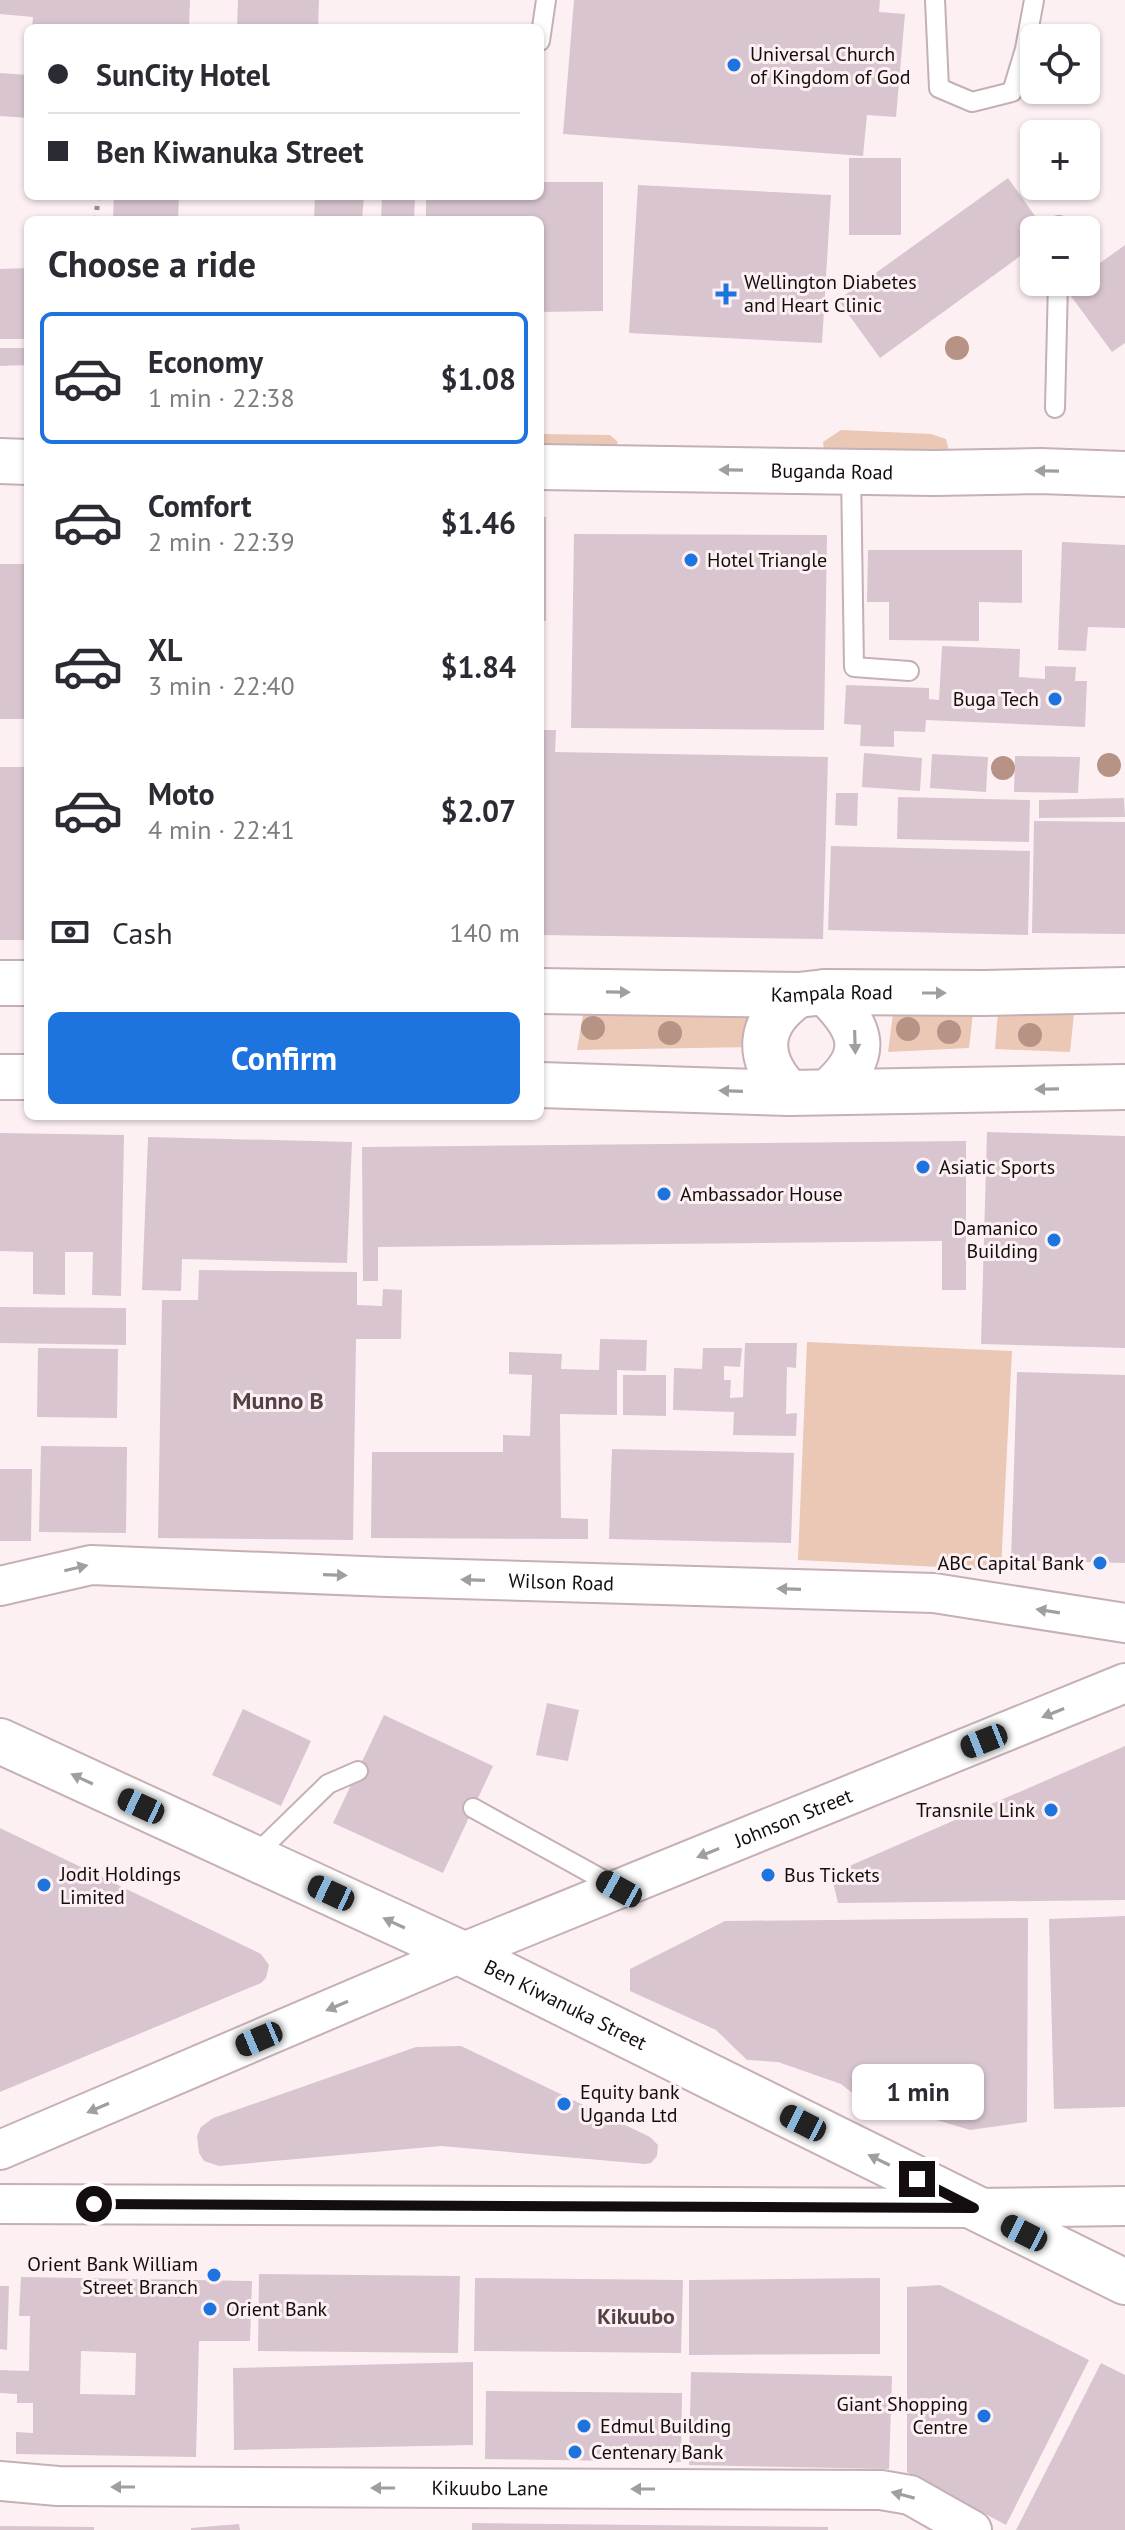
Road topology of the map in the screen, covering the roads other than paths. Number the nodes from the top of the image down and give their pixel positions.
1 (546, 0) edge
2 (935, 0) edge
3 (1034, 0) edge
4 (542, 24) edge
5 (1058, 296) edge
6 (1055, 408) dead end
7 (0, 461) edge
8 (24, 462) edge
9 (544, 467) edge
10 (851, 471) junction
11 (1125, 474) edge
12 (909, 671) dead end
13 (0, 983) edge
14 (24, 983) edge
15 (1125, 990) edge
16 (544, 991) edge
17 (811, 993) junction
18 (0, 1077) edge
19 (24, 1077) edge
20 (544, 1085) edge
21 (1125, 1087) edge
22 (808, 1093) junction
23 (0, 1586) edge
24 (1125, 1623) edge
25 (1125, 1683) edge
26 (0, 1741) edge
27 (358, 1771) dead end
28 (473, 1808) dead end
29 (253, 1857) junction
30 (619, 1889) junction
31 (461, 1953) junction
32 (0, 2150) edge
33 (0, 2204) edge
34 (1125, 2206) edge
35 (974, 2208) junction
36 (1125, 2282) edge
37 (0, 2481) edge
38 (972, 2530) edge

1 - 4 lane
2 - 3 lane
5 - 6 lane
7 - 8 main road
10 -> 9 main road, Buganda Road
11 -> 10 main road, Buganda Road
10 - 12 lane
13 - 14 main road
17 -> 15 main road, Kampala Road
16 -> 17 main road, Kampala Road
17 - 22 main road
17 -> 22 main road
18 - 19 main road
22 -> 20 main road
21 -> 22 main road
23 - 24 street, Wilson Road
25 -> 30 street, Johnson Street
29 -> 26 main road, Ben Kiwanuka Street
27 - 29 lane
28 - 30 lane
31 -> 29 main road, Ben Kiwanuka Street
30 - 31 street, Johnson Street
31 -> 32 street, Johnson Street
35 -> 31 main road, Ben Kiwanuka Street
33 - 35 street
34 - 35 street
35 - 36 main road, Ben Kiwanuka Street
38 -> 37 street, Kikuubo Lane

